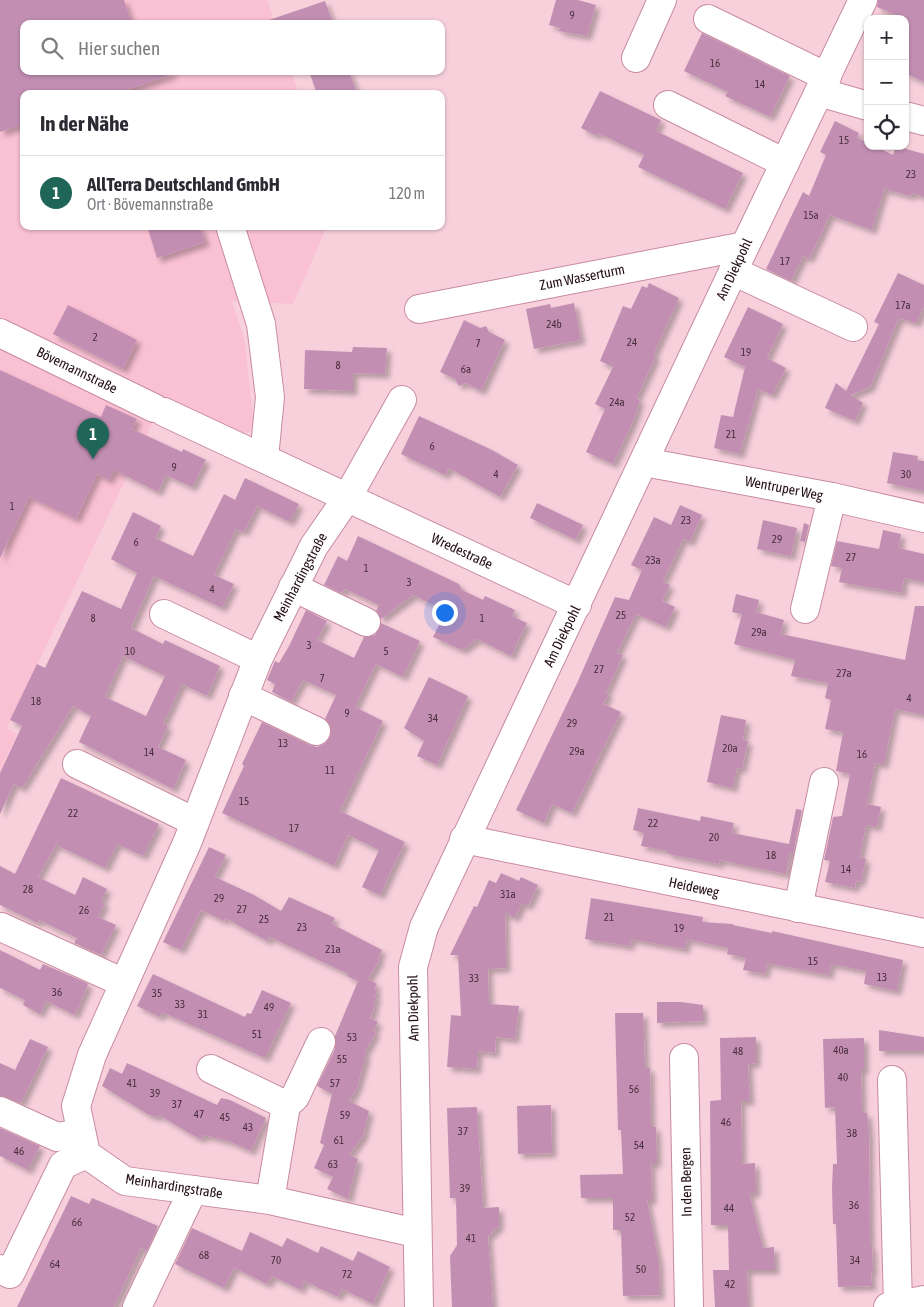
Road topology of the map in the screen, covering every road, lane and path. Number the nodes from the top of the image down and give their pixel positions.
1 (662, 0) edge
2 (863, 0) edge
3 (708, 20) dead end
4 (636, 58) dead end
5 (823, 85) junction
6 (866, 105) edge
7 (668, 106) dead end
8 (909, 117) edge
9 (924, 121) edge
10 (785, 163) junction
11 (231, 230) edge
12 (745, 246) junction
13 (733, 271) junction
14 (419, 309) dead end
15 (853, 327) dead end
16 (0, 333) edge
17 (402, 400) dead end
18 (159, 410) joint
19 (264, 458) junction
20 (644, 462) junction
21 (832, 497) junction
22 (348, 498) junction
23 (924, 518) edge
24 (293, 588) junction
25 (577, 605) junction
26 (805, 609) dead end
27 (164, 614) dead end
28 (366, 622) dead end
29 (258, 658) junction
30 (243, 696) junction
31 (316, 730) dead end
32 (77, 764) dead end
33 (824, 782) dead end
34 (195, 822) junction
35 (464, 839) junction
36 (798, 908) junction
37 (2, 927) dead end
38 (924, 933) edge
39 (124, 983) junction
40 (322, 1042) dead end
41 (684, 1058) dead end
42 (211, 1070) dead end
43 (892, 1080) dead end
44 (286, 1105) junction
45 (0, 1111) edge
46 (83, 1144) junction
47 (194, 1190) junction
48 (270, 1200) junction
49 (416, 1233) junction
50 (0, 1270) edge
51 (903, 1304) edge
52 (137, 1307) edge
53 (419, 1307) edge
54 (689, 1307) edge

1 - 4 street
2 - 5 street, Am Diekpohl
3 - 5 street
5 - 6 street
5 - 10 street, Am Diekpohl
7 - 10 street
8 - 9 street
10 - 12 street, Am Diekpohl
11 - 19 street
12 - 13 street, Am Diekpohl
12 - 14 street, Zum Wasserturm
13 - 15 street
13 - 20 street, Am Diekpohl
16 - 18 street, Bövemannstraße
17 - 22 street
18 - 19 street, Wredestraße
19 - 22 street, Wredestraße
20 - 21 street, Wentruper Weg
20 - 25 street, Am Diekpohl
21 - 23 street, Wentruper Weg
21 - 26 street
22 - 24 street, Meinhardingstraße
22 - 25 street, Wredestraße
24 - 28 street
24 - 29 street, Meinhardingstraße
25 - 35 street, Am Diekpohl
27 - 29 street
29 - 30 street, Meinhardingstraße
30 - 31 street
30 - 34 street, Meinhardingstraße
32 - 34 street
33 - 36 street
34 - 39 street, Meinhardingstraße
35 - 36 street, Heideweg
35 - 49 street, Am Diekpohl
36 - 38 street, Heideweg
37 - 39 street
39 - 46 street, Meinhardingstraße
40 - 44 street
41 - 54 street, In den Bergen
42 - 44 street
43 - 51 street
44 - 48 street
45 - 46 street
46 - 47 street, Meinhardingstraße
46 - 50 street
47 - 48 street, Meinhardingstraße
47 - 52 street
48 - 49 street, Meinhardingstraße
49 - 53 street, Am Diekpohl

